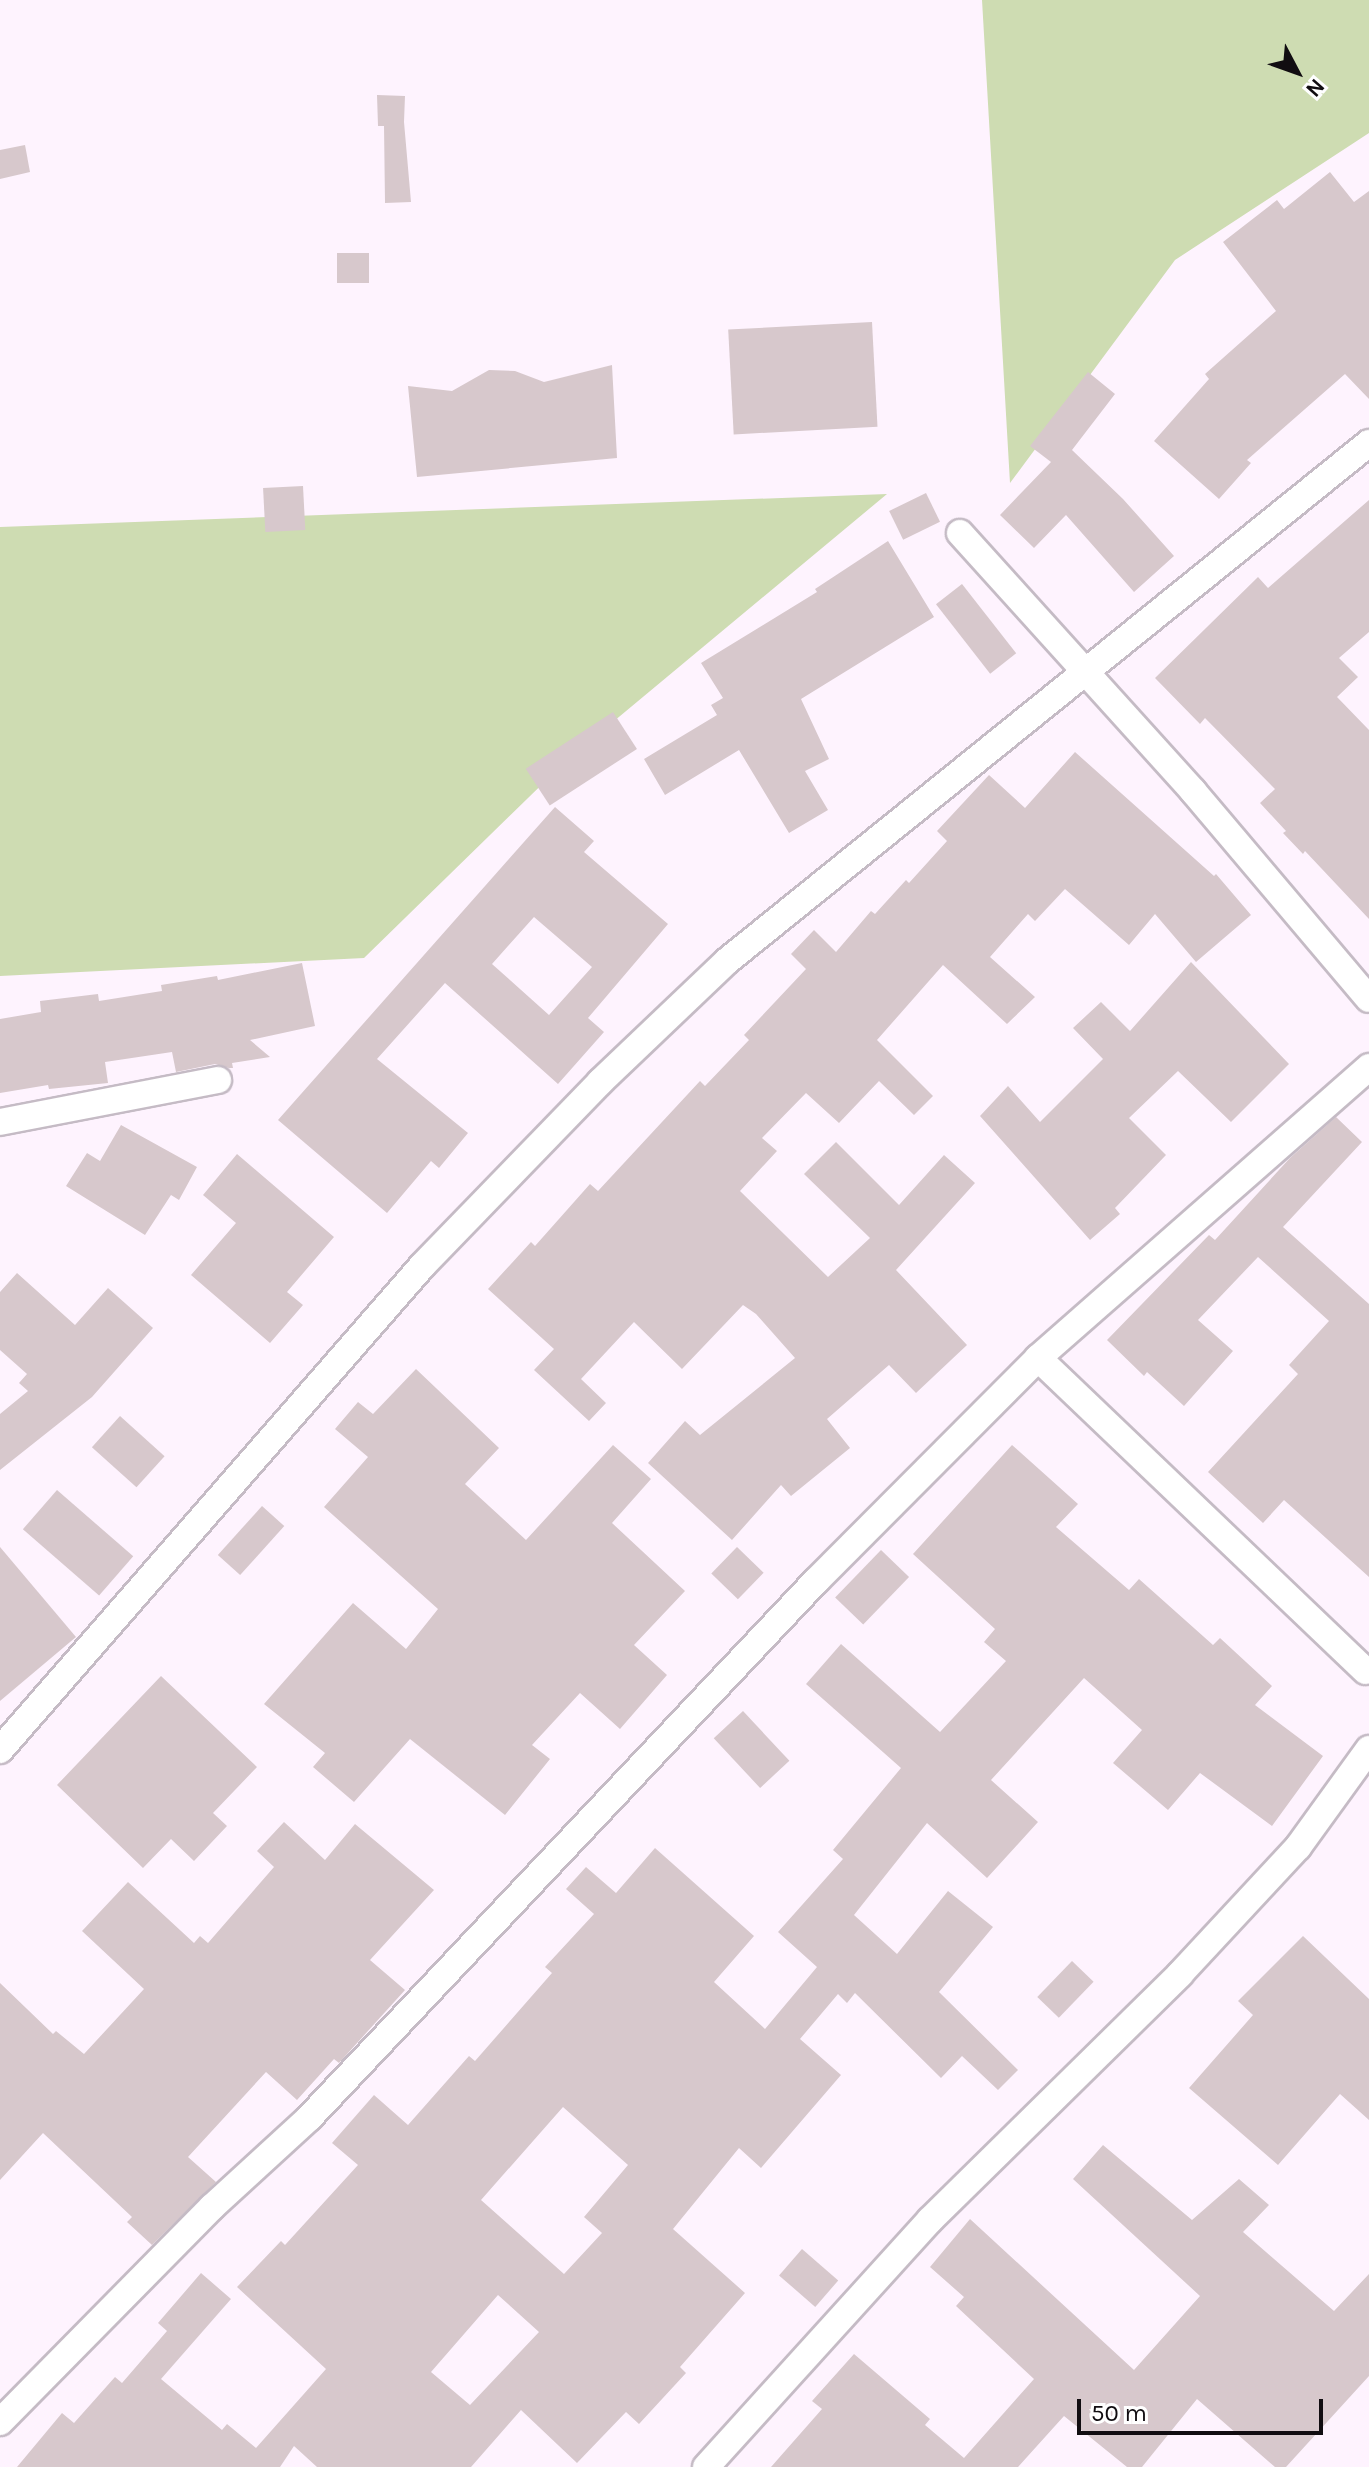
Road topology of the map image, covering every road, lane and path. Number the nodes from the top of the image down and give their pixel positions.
1 (1369, 443) edge
2 (960, 533) dead end
3 (1084, 673) junction
4 (1369, 999) edge
5 (1366, 1075) edge
6 (218, 1080) dead end
7 (0, 1122) edge
8 (1038, 1358) junction
9 (1365, 1671) dead end
10 (3, 1740) edge
11 (1369, 1749) edge
12 (0, 2422) edge
13 (706, 2467) edge

1 - 3 street
2 - 3 street
3 - 4 street
3 - 10 street
5 - 8 street
6 - 7 street
8 - 9 street
8 - 12 street
11 - 13 street

